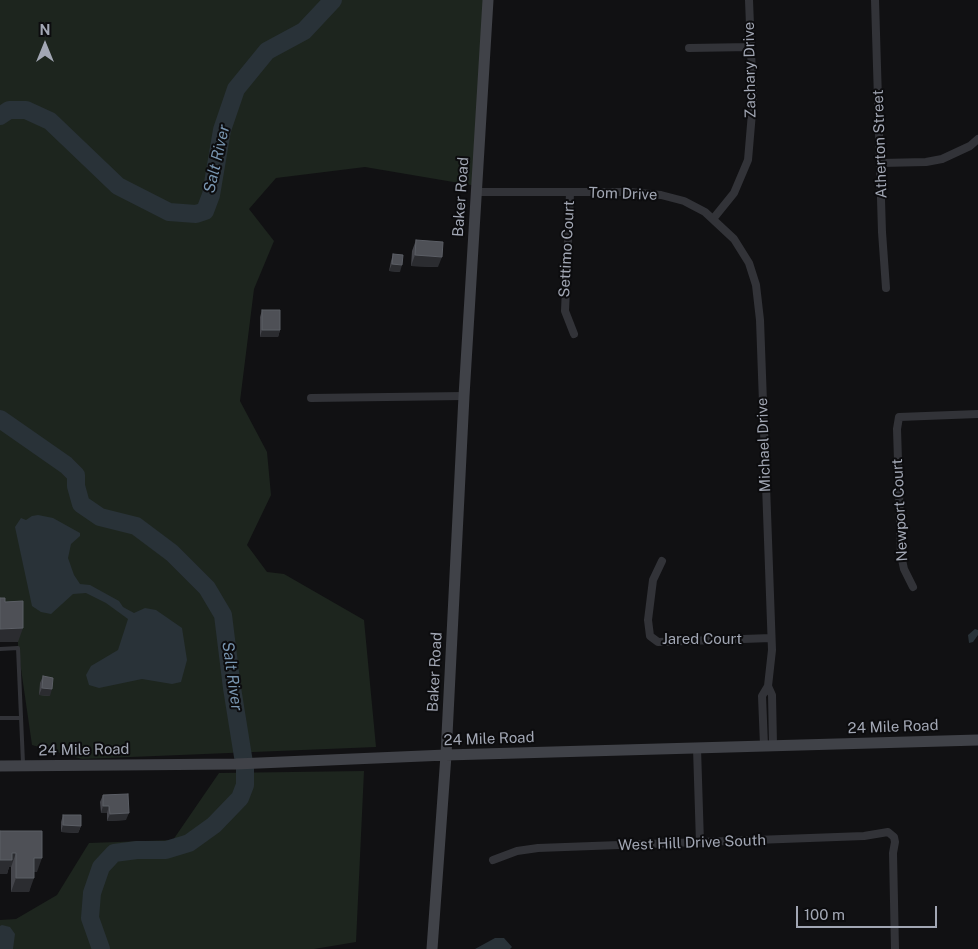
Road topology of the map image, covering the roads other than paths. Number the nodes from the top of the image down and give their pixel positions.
1 (488, 0) edge
2 (749, 0) edge
3 (875, 0) edge
4 (751, 47) junction
5 (690, 48) dead end
6 (978, 139) edge
7 (881, 163) junction
8 (476, 192) junction
9 (570, 193) junction
10 (713, 219) junction
11 (886, 288) dead end
12 (574, 334) dead end
13 (464, 396) junction
14 (311, 398) dead end
15 (978, 414) edge
16 (662, 562) dead end
17 (913, 588) dead end
18 (771, 638) junction
19 (0, 649) edge
20 (0, 718) edge
21 (21, 718) junction
22 (978, 740) edge
23 (768, 745) junction
24 (697, 748) junction
25 (446, 755) junction
26 (0, 766) edge
27 (24, 766) junction
28 (700, 843) junction
29 (493, 860) dead end
30 (432, 949) edge
31 (895, 949) edge

1 - 8 street, Baker Road
2 - 4 street, Zachary Drive
3 - 7 street, Atherton Street
4 - 5 street
4 - 10 street, Zachary Drive
6 - 7 street
7 - 11 street, Atherton Street
8 - 9 street, Tom Drive
8 - 13 street, Baker Road
9 - 10 street, Tom Drive
9 - 12 street, Settimo Court
10 - 18 street, Michael Drive
13 - 14 street
13 - 25 street, Baker Road
15 - 17 street, Newport Court
16 - 18 street, Jared Court
18 - 23 street, Michael Drive
19 - 21 lane
20 - 21 lane
21 - 27 lane
22 - 23 street, 24 Mile Road
23 - 24 street, 24 Mile Road
24 - 25 street, 24 Mile Road
24 - 28 street
25 - 27 street, 24 Mile Road
25 - 30 street, Baker Road
26 - 27 street, 24 Mile Road
28 - 29 street, West Hill Drive South
28 - 31 street, West Hill Drive South

